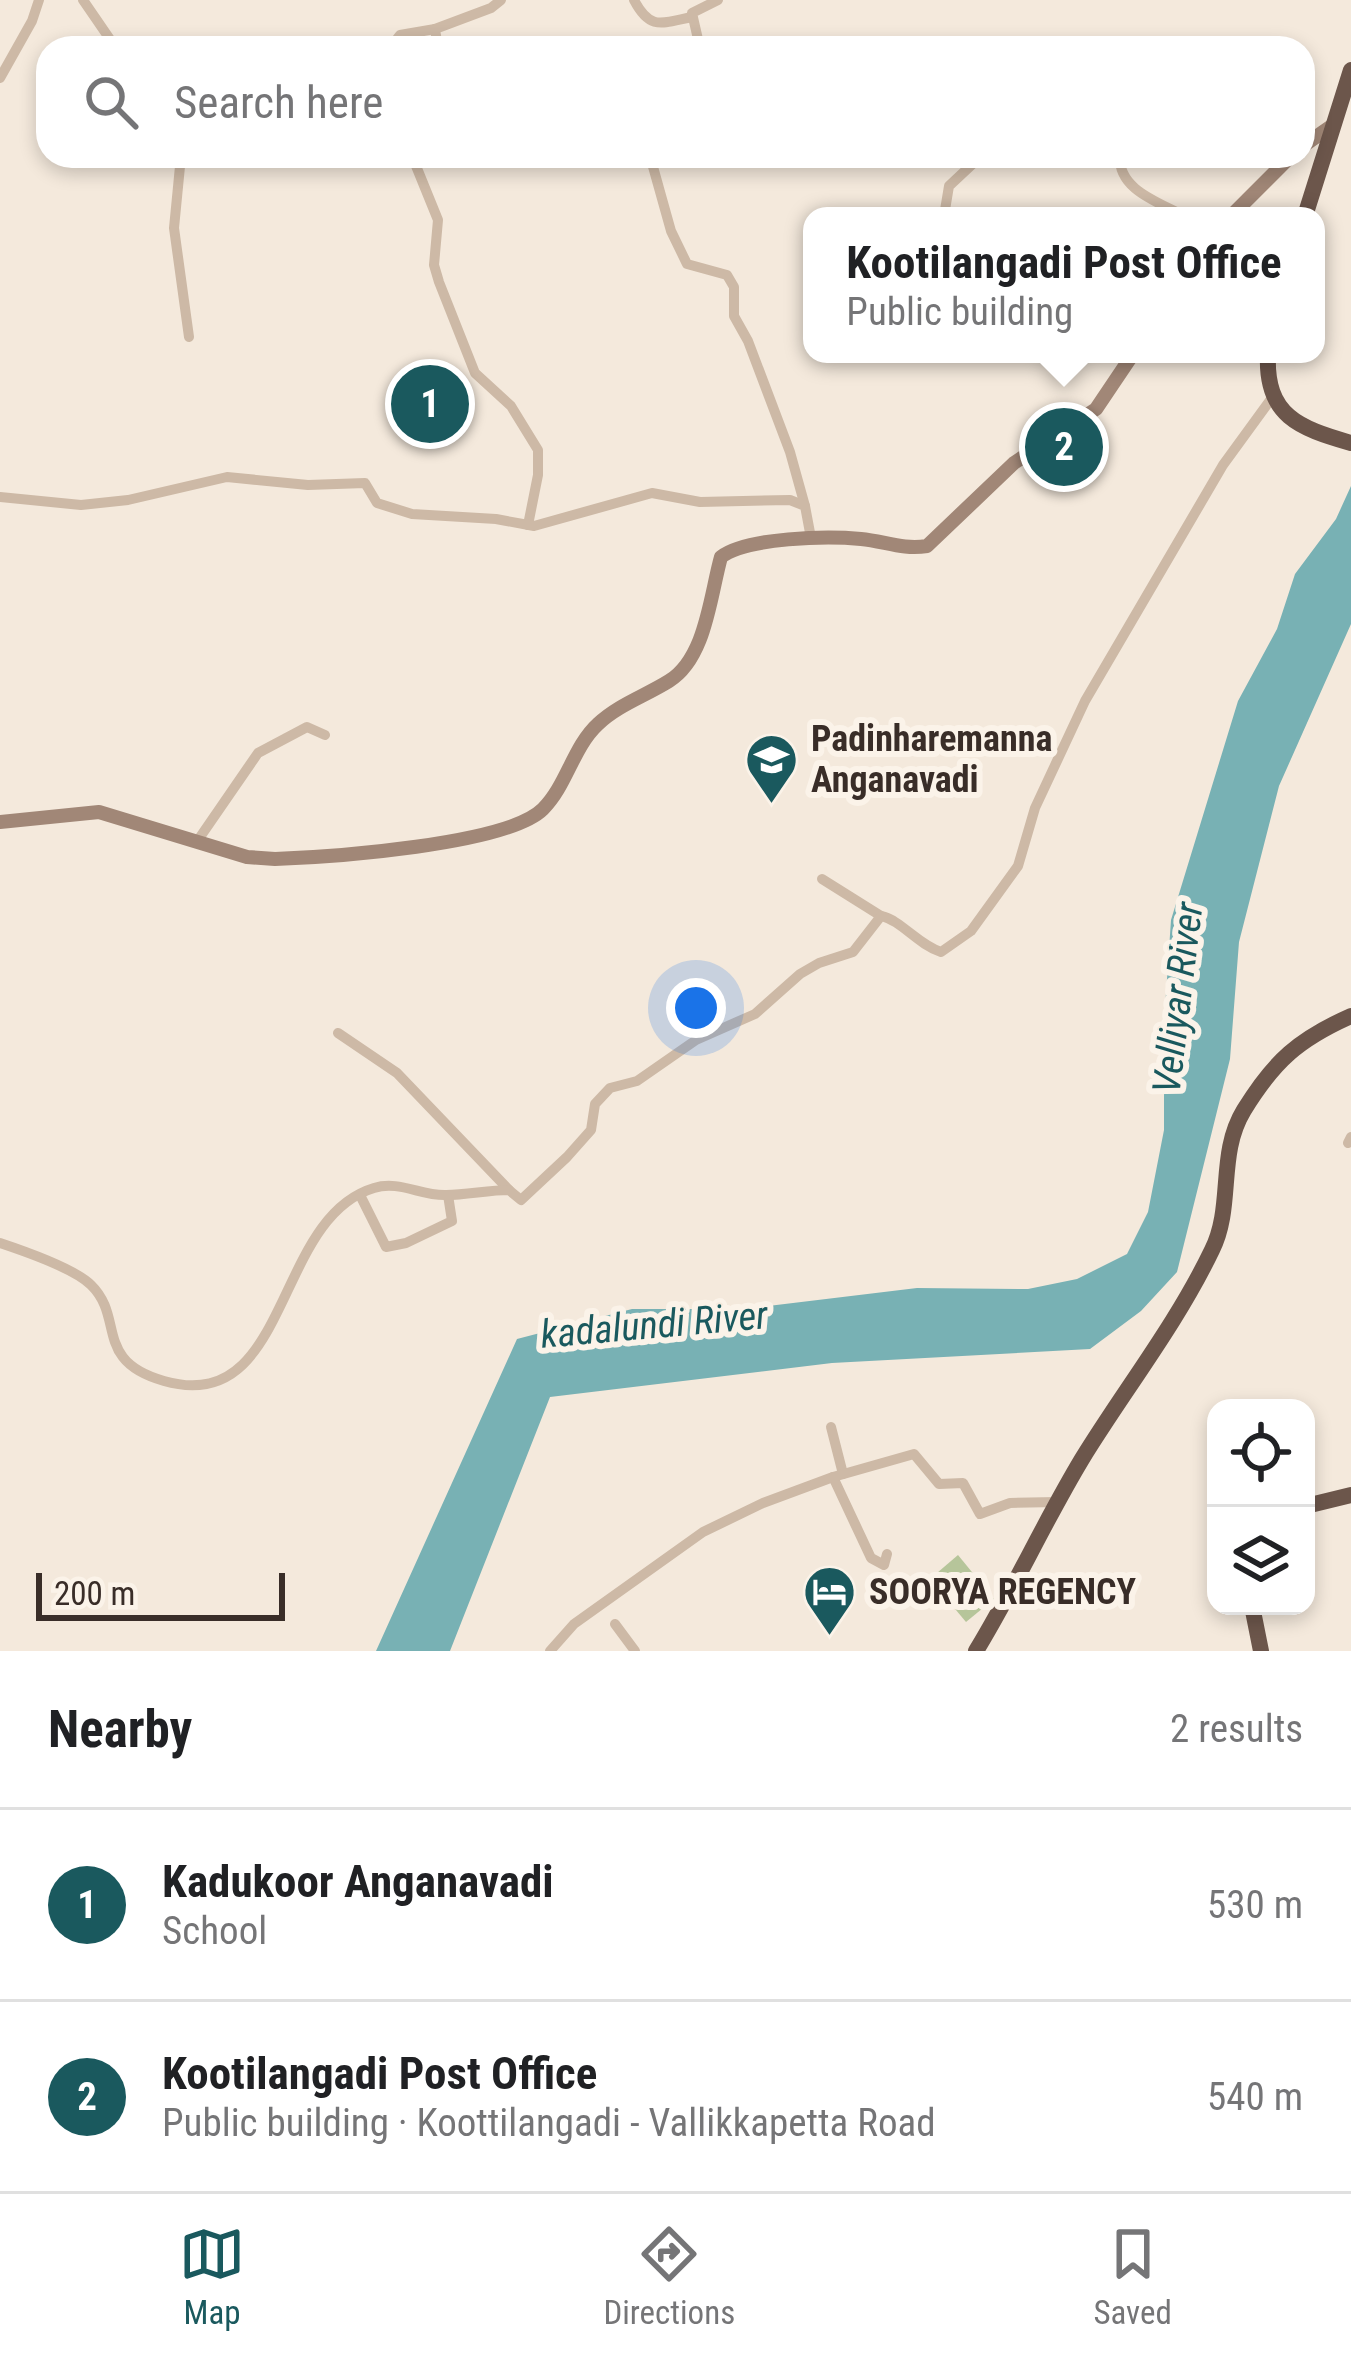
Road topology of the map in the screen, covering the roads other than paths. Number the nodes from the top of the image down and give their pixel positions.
1 (39, 0) edge
2 (83, 0) edge
3 (501, 0) edge
4 (634, 0) edge
5 (718, 0) edge
6 (692, 17) junction
7 (435, 29) junction
8 (108, 36) edge
9 (399, 36) edge
10 (436, 36) edge
11 (697, 36) edge
12 (1351, 70) edge
13 (0, 78) edge
14 (1330, 128) junction
15 (1315, 138) edge
16 (180, 168) edge
17 (417, 168) edge
18 (653, 168) edge
19 (968, 168) edge
20 (1120, 168) edge
21 (1280, 168) edge
22 (946, 207) edge
23 (1168, 207) edge
24 (1240, 207) edge
25 (1308, 207) edge
26 (189, 337) dead end
27 (1127, 363) edge
28 (1269, 363) edge
29 (1274, 395) junction
30 (1351, 442) edge
31 (0, 497) edge
32 (805, 506) junction
33 (528, 525) junction
34 (811, 538) junction
35 (325, 735) dead end
36 (0, 822) edge
37 (196, 843) junction
38 (822, 879) dead end
39 (881, 916) junction
40 (1351, 1016) edge
41 (1351, 1027) edge
42 (338, 1033) dead end
43 (509, 1190) junction
44 (448, 1195) junction
45 (360, 1196) junction
46 (0, 1243) edge
47 (831, 1427) dead end
48 (838, 1475) junction
49 (1351, 1495) edge
50 (1058, 1502) junction
51 (1315, 1504) edge
52 (886, 1554) dead end
53 (1254, 1615) edge
54 (615, 1624) dead end
55 (550, 1651) edge
56 (635, 1651) edge
57 (976, 1651) edge
58 (988, 1651) edge
59 (1261, 1651) edge

1 - 13 street
2 - 8 street
3 - 7 street
4 - 6 street
5 - 6 street
6 - 11 street
7 - 9 street
7 - 10 street
12 - 14 highway
14 - 15 main road
14 - 25 highway
16 - 26 street
17 - 33 street
18 - 32 street
19 - 22 street
20 - 23 street
21 - 24 main road
27 - 34 main road
28 - 29 highway
29 - 30 highway
29 - 39 street
31 - 33 street
32 - 33 street
32 - 34 street
34 - 37 main road
35 - 37 street
36 - 37 main road
38 - 39 street
39 - 43 street
40 - 50 highway
41 - 58 highway
42 - 43 street
43 - 44 street
44 - 45 street
44 - 45 street
45 - 46 street
47 - 48 street
48 - 50 street
48 - 52 street
48 - 55 street
49 - 51 highway
50 - 57 highway
53 - 59 highway
54 - 56 street

